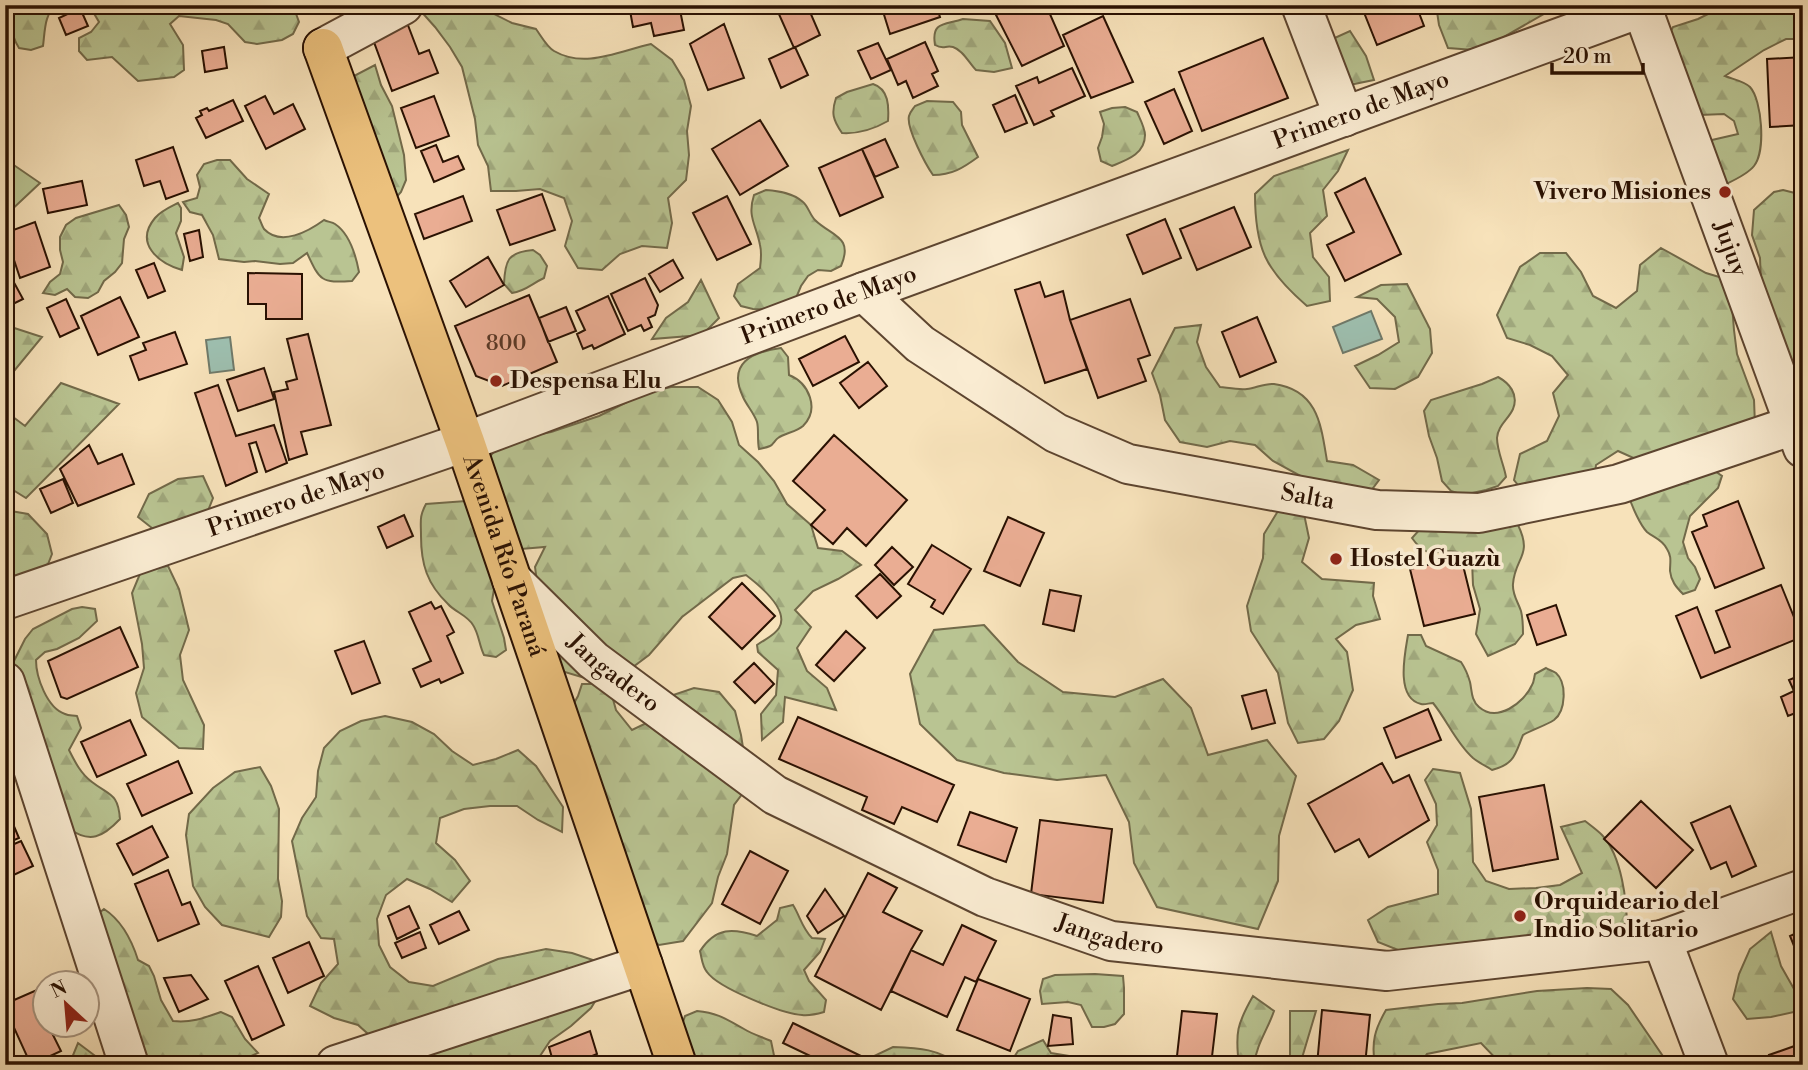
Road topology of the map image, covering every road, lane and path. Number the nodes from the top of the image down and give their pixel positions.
1 (403, 5) edge
2 (1301, 5) edge
3 (1645, 7) edge
4 (323, 48) joint
5 (1343, 117) junction
6 (864, 292) junction
7 (1799, 437) edge
8 (465, 442) junction
9 (512, 580) junction
10 (5, 600) edge
11 (5, 682) edge
12 (1803, 888) edge
13 (1662, 940) junction
14 (643, 965) junction
15 (129, 1065) edge
16 (336, 1065) edge
17 (677, 1065) edge
18 (1709, 1065) edge

1 - 4 street
2 - 5 street
3 - 5 street, Primero de Mayo
3 - 7 street, Jujuy
4 - 8 main road, Avenida Río Paraná
5 - 6 street, Primero de Mayo
6 - 7 street, Salta
6 - 8 street, Primero de Mayo
8 - 9 main road, Avenida Río Paraná
8 - 10 street, Primero de Mayo
9 - 13 street, Jangadero
9 - 14 main road, Avenida Río Paraná
11 - 15 street
12 - 13 street, Jangadero
13 - 18 street
14 - 16 street
14 - 17 main road, Avenida Río Paraná

